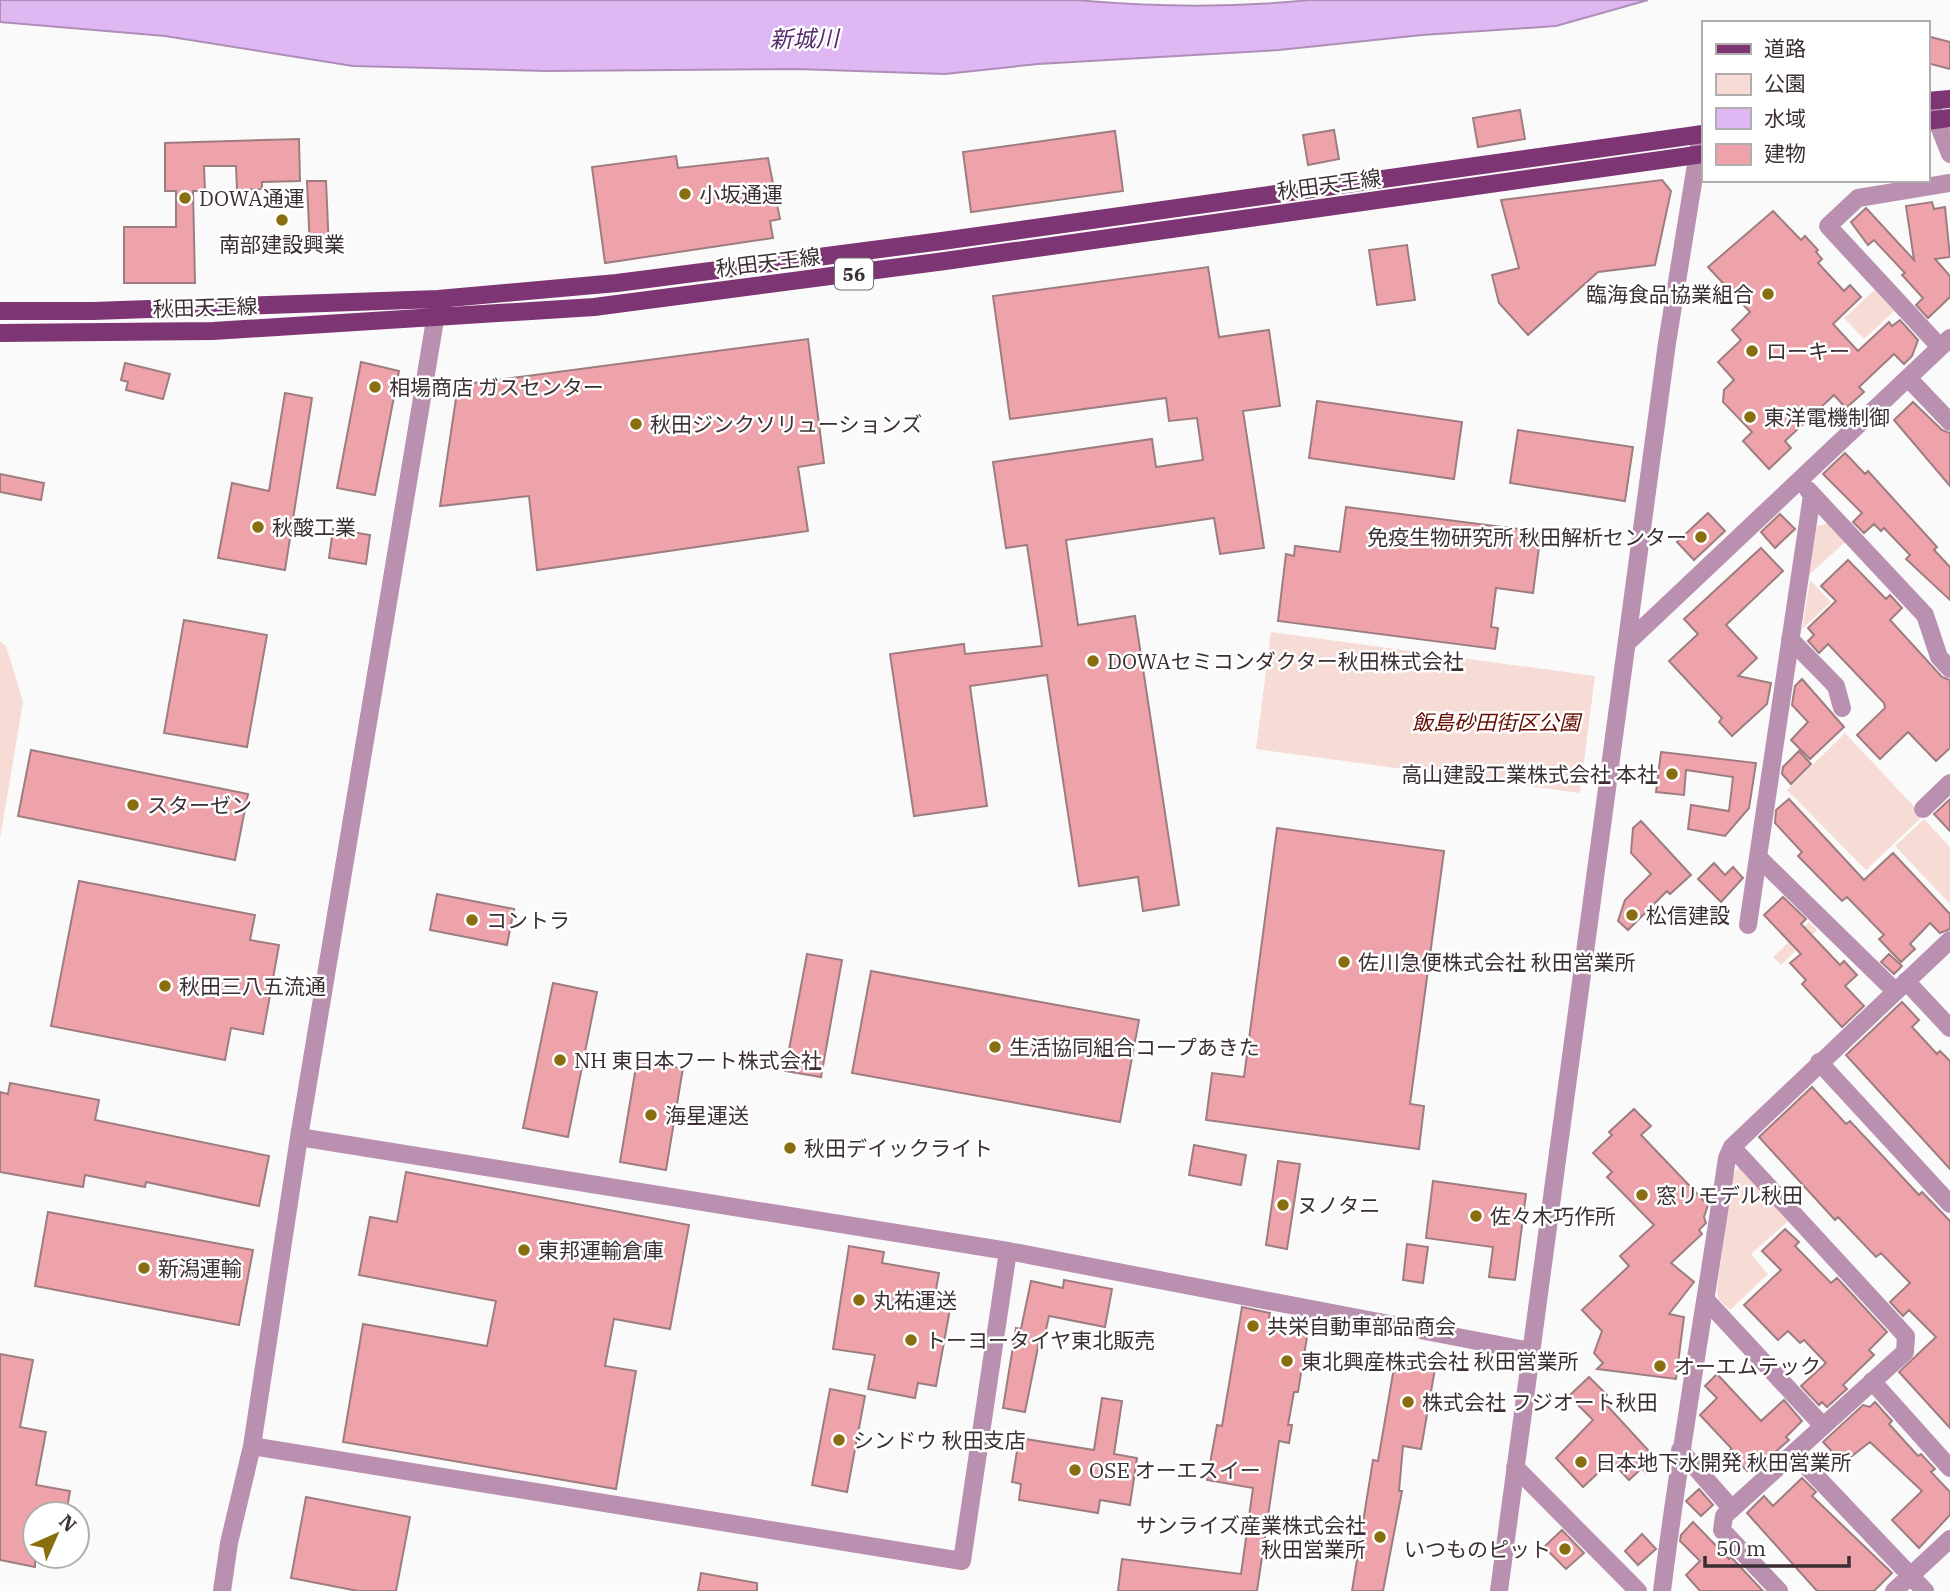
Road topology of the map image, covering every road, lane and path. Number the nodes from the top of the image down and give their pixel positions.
1 (1950, 99) edge
2 (1929, 101) edge
3 (1929, 103) edge
4 (1938, 120) edge
5 (1702, 134) edge
6 (1700, 154) edge
7 (1950, 154) edge
8 (1950, 183) edge
9 (438, 299) junction
10 (0, 311) edge
11 (435, 317) junction
12 (0, 333) edge
13 (1945, 343) edge
14 (1908, 378) junction
15 (1950, 422) edge
16 (1799, 479) junction
17 (1812, 495) junction
18 (1790, 639) junction
19 (1627, 643) junction
20 (1950, 669) edge
21 (1842, 708) dead end
22 (1950, 783) edge
23 (1923, 809) dead end
24 (1758, 857) junction
25 (1748, 925) dead end
26 (1950, 940) edge
27 (1901, 986) junction
28 (1950, 1028) edge
29 (1819, 1062) junction
30 (299, 1137) junction
31 (1732, 1147) junction
32 (1950, 1204) edge
33 (1008, 1251) junction
34 (1707, 1301) junction
35 (1530, 1350) junction
36 (1872, 1381) junction
37 (1823, 1426) junction
38 (252, 1446) junction
39 (1680, 1450) junction
40 (1794, 1452) junction
41 (1516, 1467) junction
42 (1950, 1468) edge
43 (1732, 1509) junction
44 (1950, 1539) edge
45 (1910, 1576) junction
46 (222, 1591) edge
47 (1499, 1591) edge
48 (1638, 1591) edge
49 (1662, 1591) edge
50 (1779, 1591) edge
51 (1894, 1591) edge
52 (1924, 1591) edge

1 - 2 main road
3 - 4 street
4 - 7 street
5 - 6 street
5 - 9 main road, 秋田天王線 / 56
6 - 11 main road, 秋田天王線 / 56
6 - 19 street
8 - 13 street
9 - 10 main road, 秋田天王線 / 56
9 - 11 street
11 - 12 main road, 秋田天王線 / 56
11 - 30 street
13 - 14 street
14 - 15 street
14 - 16 street
16 - 17 street
16 - 19 street
17 - 18 street
17 - 20 street
18 - 21 street
18 - 24 street
19 - 35 street
22 - 23 street
24 - 25 street
24 - 27 street
26 - 27 street
27 - 28 street
27 - 29 street
29 - 31 street
29 - 32 street
30 - 33 street
30 - 38 street
31 - 34 street
31 - 36 street
33 - 35 street
33 - 38 street
34 - 37 street
34 - 39 street
35 - 41 street
36 - 37 street
36 - 42 street
37 - 40 street
38 - 46 street
39 - 43 street
39 - 49 street
40 - 43 street
40 - 45 street
41 - 47 street
41 - 48 street
43 - 50 street
44 - 45 street
45 - 51 street
45 - 52 street

